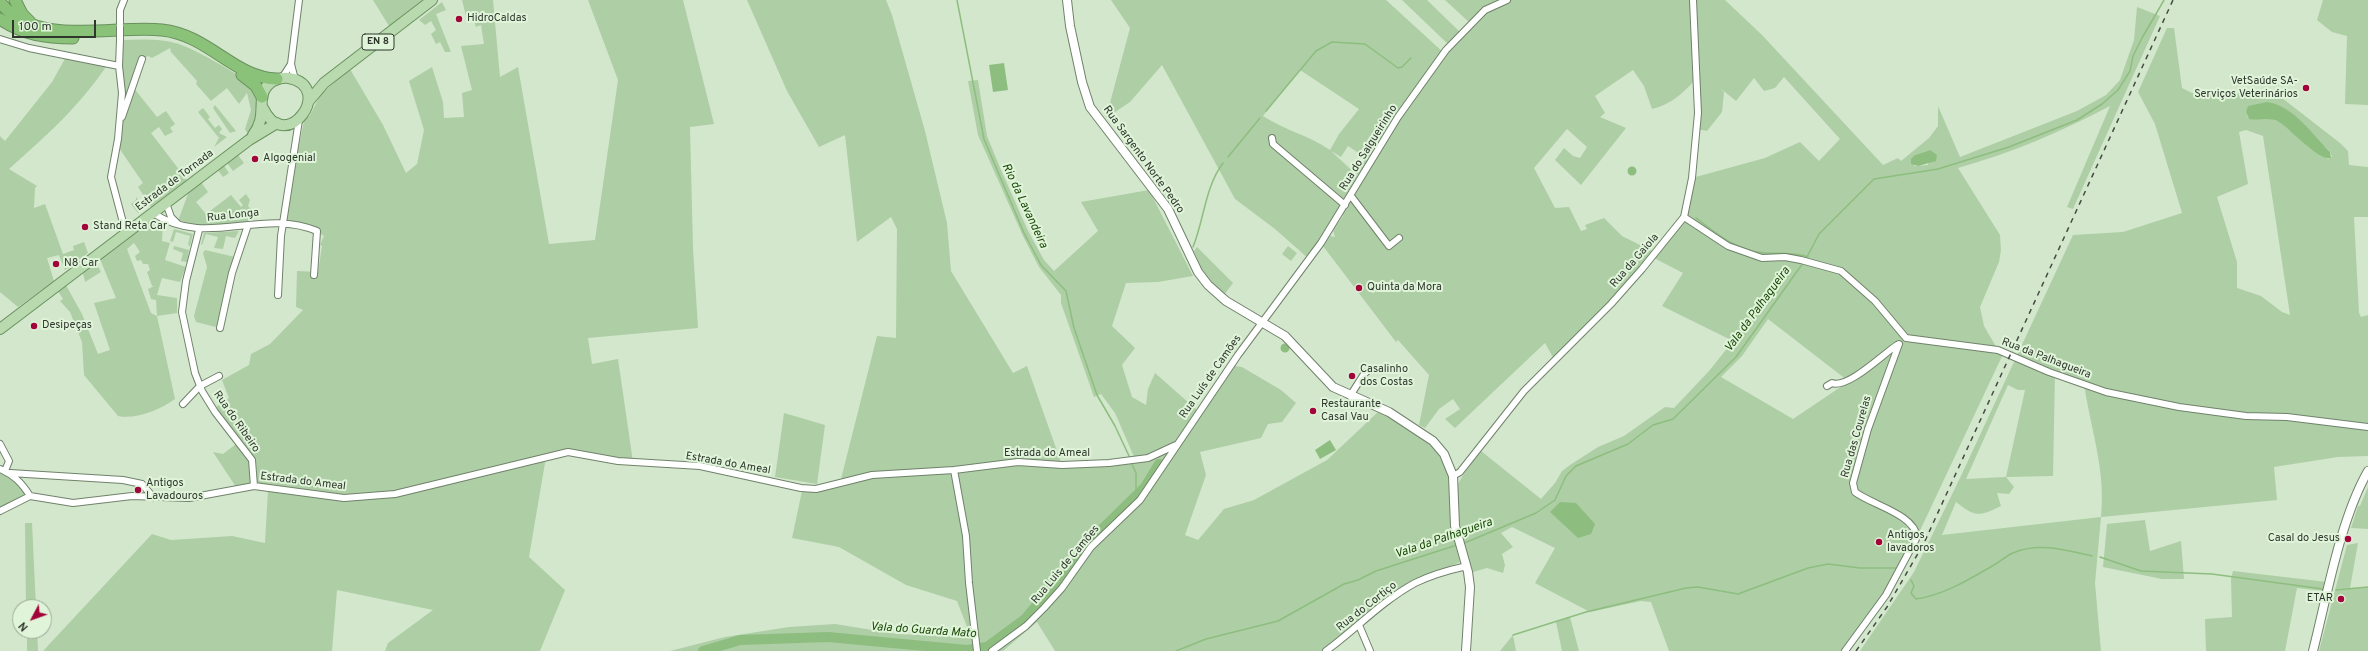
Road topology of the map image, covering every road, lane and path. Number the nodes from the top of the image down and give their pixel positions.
1 (15, 0) edge
2 (124, 0) edge
3 (299, 0) edge
4 (432, 0) edge
5 (1067, 0) edge
6 (1507, 0) edge
7 (1693, 0) edge
8 (0, 2) edge
9 (0, 11) edge
10 (0, 19) edge
11 (38, 32) junction
12 (0, 39) edge
13 (142, 59) dead end
14 (291, 64) junction
15 (118, 66) junction
16 (280, 78) junction
17 (299, 83) junction
18 (324, 83) junction
19 (308, 102) junction
20 (262, 103) junction
21 (299, 120) junction
22 (119, 124) junction
23 (282, 124) junction
24 (295, 136) junction
25 (1272, 138) dead end
26 (249, 140) junction
27 (1351, 196) junction
28 (166, 203) junction
29 (1345, 205) junction
30 (153, 213) junction
31 (1684, 217) junction
32 (283, 222) junction
33 (248, 225) junction
34 (181, 227) junction
35 (199, 230) junction
36 (126, 234) junction
37 (1399, 238) dead end
38 (314, 275) dead end
39 (278, 295) dead end
40 (1263, 322) junction
41 (220, 328) dead end
42 (0, 329) edge
43 (1906, 338) junction
44 (1899, 344) junction
45 (1370, 369) dead end
46 (219, 376) dead end
47 (200, 386) junction
48 (1827, 386) dead end
49 (1350, 396) junction
50 (183, 404) dead end
51 (2368, 427) edge
52 (0, 444) edge
53 (1176, 445) junction
54 (954, 470) junction
55 (5, 471) edge
56 (2368, 471) edge
57 (1453, 476) junction
58 (254, 486) junction
59 (30, 496) junction
60 (153, 497) junction
61 (0, 511) edge
62 (1467, 566) junction
63 (1359, 624) junction
64 (977, 651) edge
65 (992, 651) edge
66 (1326, 651) edge
67 (1370, 651) edge
68 (1466, 651) edge
69 (1845, 651) edge
70 (2313, 651) edge

1 - 11 highway
2 - 15 street, bridge
3 - 14 street
4 - 18 main road, EN 8
5 - 40 street, Rua Sargento Norte Pedro
6 - 27 street, Rua do Salgueirinho
7 - 31 street, Rua da Gaiola
8 - 11 highway
9 - 11 highway
10 - 11 highway
11 - 16 highway
11 - 20 highway
12 - 15 street
13 - 22 street
14 - 16 street
14 - 17 street
15 - 22 street
16 - 17 main road, EN 8
16 - 20 main road
17 - 18 main road, EN 8
17 - 19 main road
18 - 19 main road, EN 8
19 - 21 main road, EN 8
20 - 23 main road
20 - 26 main road
21 - 23 main road
21 - 24 street
22 - 36 street
23 - 24 street
23 - 26 main road
24 - 32 street
25 - 29 street
26 - 28 main road, Estrada de Tornada
27 - 29 street, Rua do Salgueirinho
27 - 37 street
28 - 30 main road, Estrada de Tornada
28 - 34 street
29 - 40 street, Rua do Salgueirinho
30 - 34 street, Rua Longa
30 - 36 main road, Estrada de Tornada
31 - 43 street
31 - 57 street, Rua da Gaiola
32 - 33 street, Rua Longa
32 - 38 street, Rua Longa
32 - 39 street
33 - 35 street, Rua Longa
33 - 41 street
34 - 35 street, Rua Longa
35 - 47 street, Rua do Ribeiro
36 - 42 main road, Estrada de Tornada
40 - 49 street, Rua Sargento Norte Pedro
40 - 53 street, Rua Luís de Camões
43 - 44 street
43 - 51 street, Rua da Palhagueira
44 - 48 street
44 - 69 street, Rua das Courelas
45 - 49 street
46 - 47 street
47 - 50 street
47 - 58 street, Rua do Ribeiro
49 - 57 street, Rua Sargento Norte Pedro
52 - 55 street
53 - 54 street, Estrada do Ameal
53 - 65 street, Rua Luis de Camões
54 - 58 street, Estrada do Ameal
54 - 64 street
55 - 59 street
55 - 60 street
56 - 70 street
57 - 62 street
58 - 60 street, Estrada do Ameal
59 - 60 street, Estrada do Ameal
59 - 61 street
62 - 63 street, Rua do Cortiço
62 - 68 street
63 - 66 street, Rua do Cortiço
63 - 67 street

